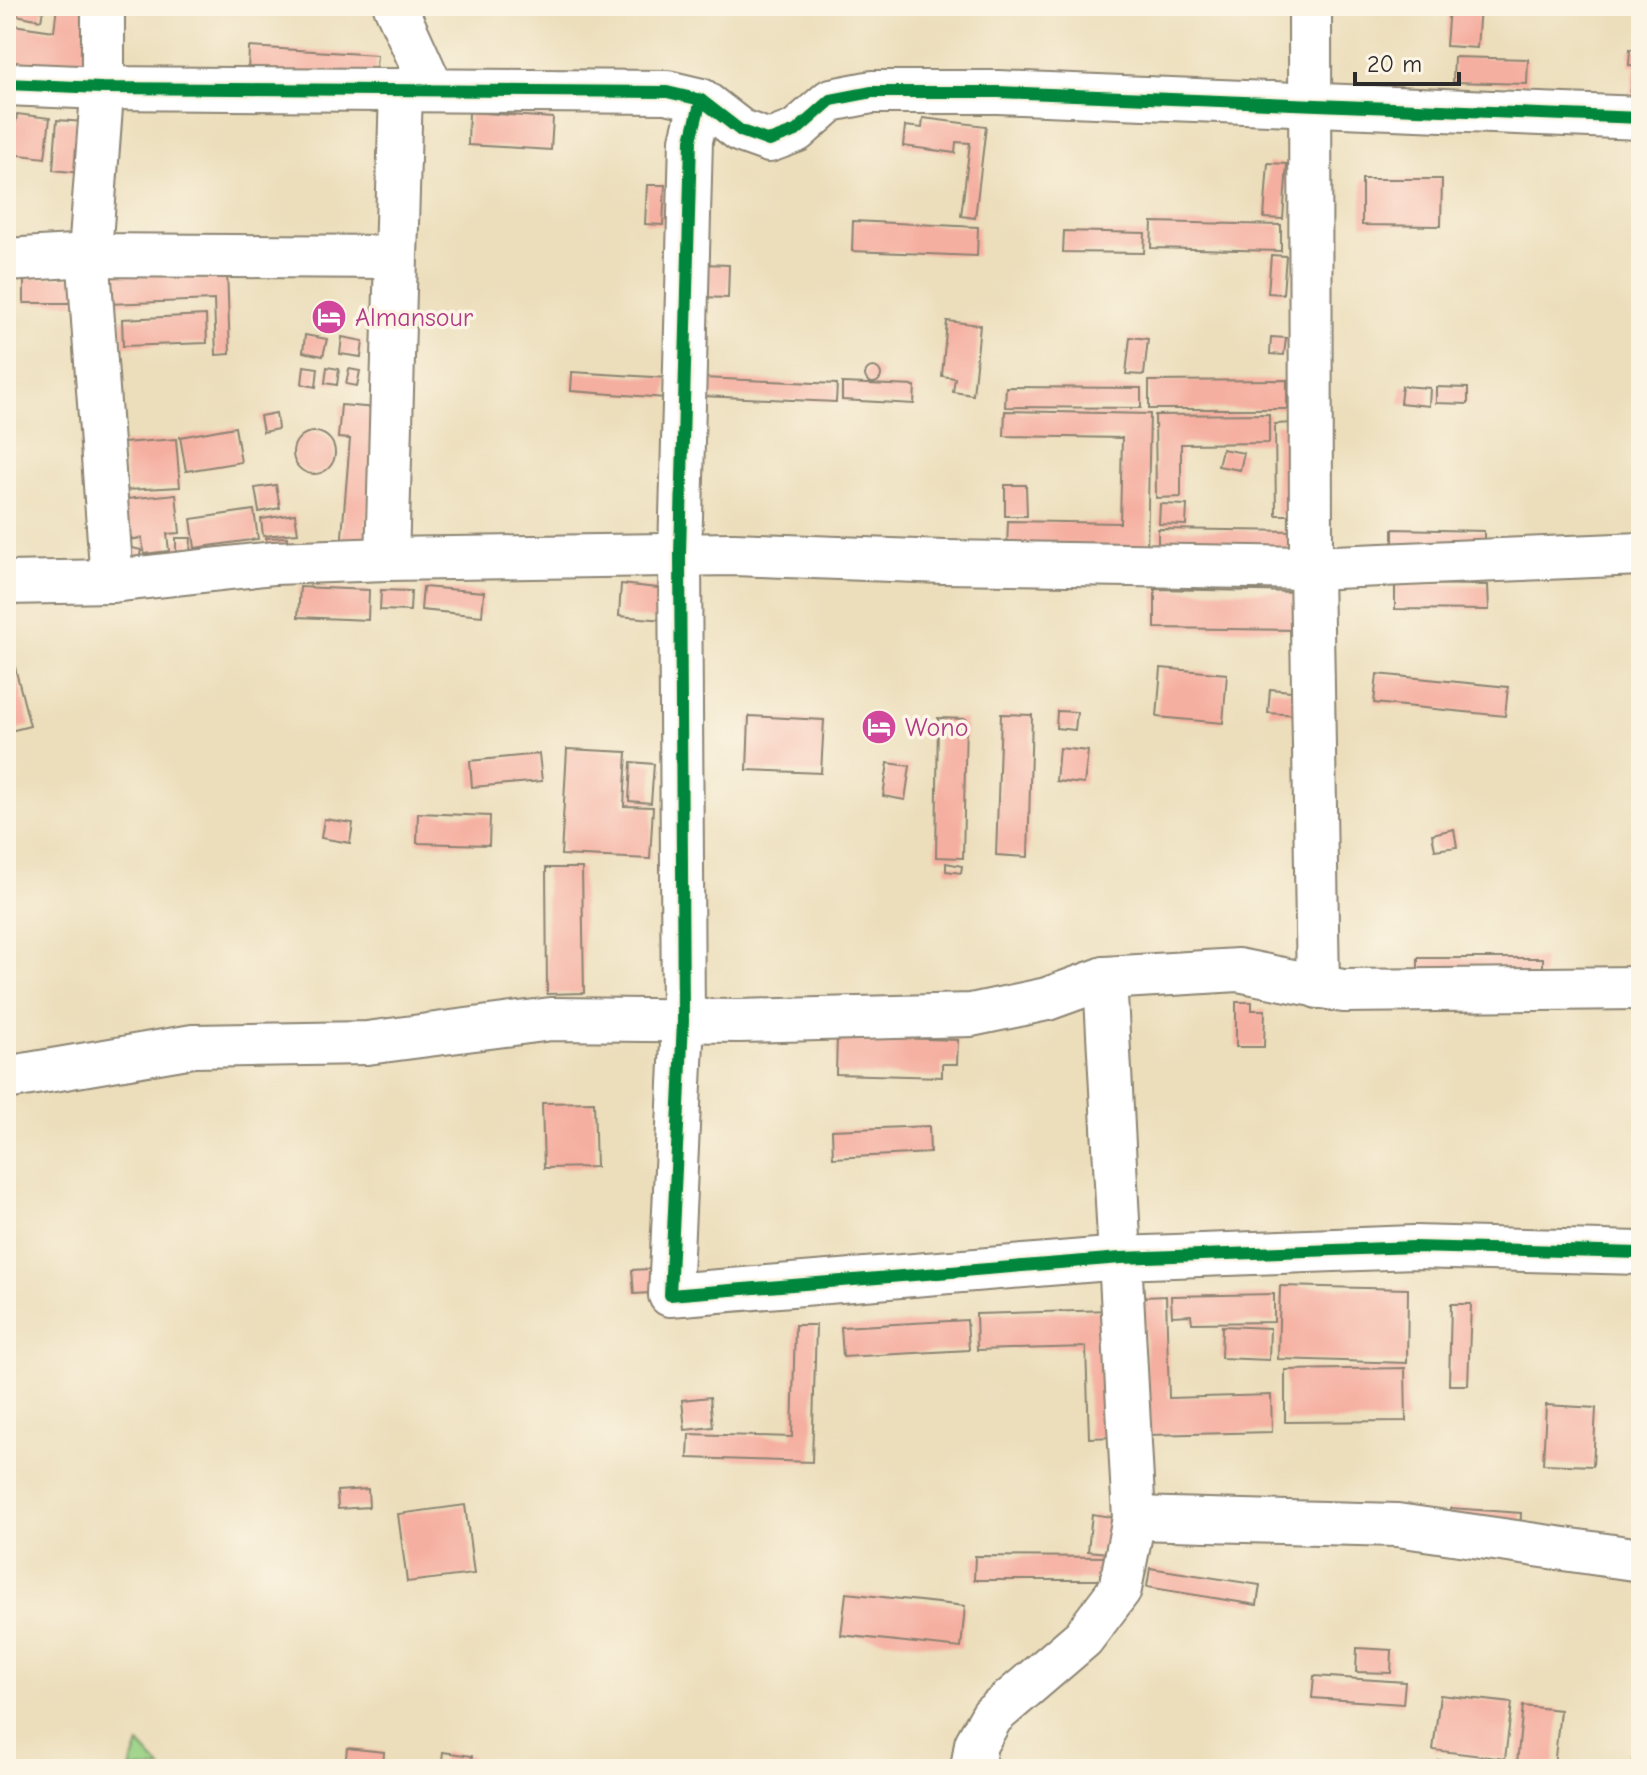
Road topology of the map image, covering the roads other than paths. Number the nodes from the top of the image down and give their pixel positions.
1 (103, 6) edge
2 (395, 6) edge
3 (1310, 6) edge
4 (6, 84) edge
5 (102, 88) junction
6 (417, 90) junction
7 (701, 100) junction
8 (1310, 106) junction
9 (1641, 118) edge
10 (90, 255) junction
11 (394, 257) junction
12 (6, 260) edge
13 (680, 554) junction
14 (1641, 554) edge
15 (387, 559) junction
16 (1311, 568) junction
17 (112, 581) junction
18 (6, 583) edge
19 (1105, 978) junction
20 (1318, 987) junction
21 (1641, 988) edge
22 (683, 1021) junction
23 (6, 1078) edge
24 (1641, 1253) edge
25 (1121, 1258) junction
26 (1134, 1518) junction
27 (1641, 1560) edge
28 (972, 1769) edge

1 - 5 street
2 - 6 street
3 - 8 street
4 - 5 street
5 - 6 street
5 - 10 street
6 - 7 street
6 - 11 street
7 - 8 street
7 - 13 street
8 - 9 street
8 - 16 street
10 - 11 street
10 - 12 street
10 - 17 street
11 - 15 street
13 - 15 street
13 - 16 street
13 - 22 street
14 - 16 street
15 - 17 street
16 - 20 street
17 - 18 street
19 - 20 street
19 - 22 street
19 - 25 street
20 - 21 street
22 - 23 street
22 - 25 street
24 - 25 street
25 - 26 street
26 - 27 street
26 - 28 street

